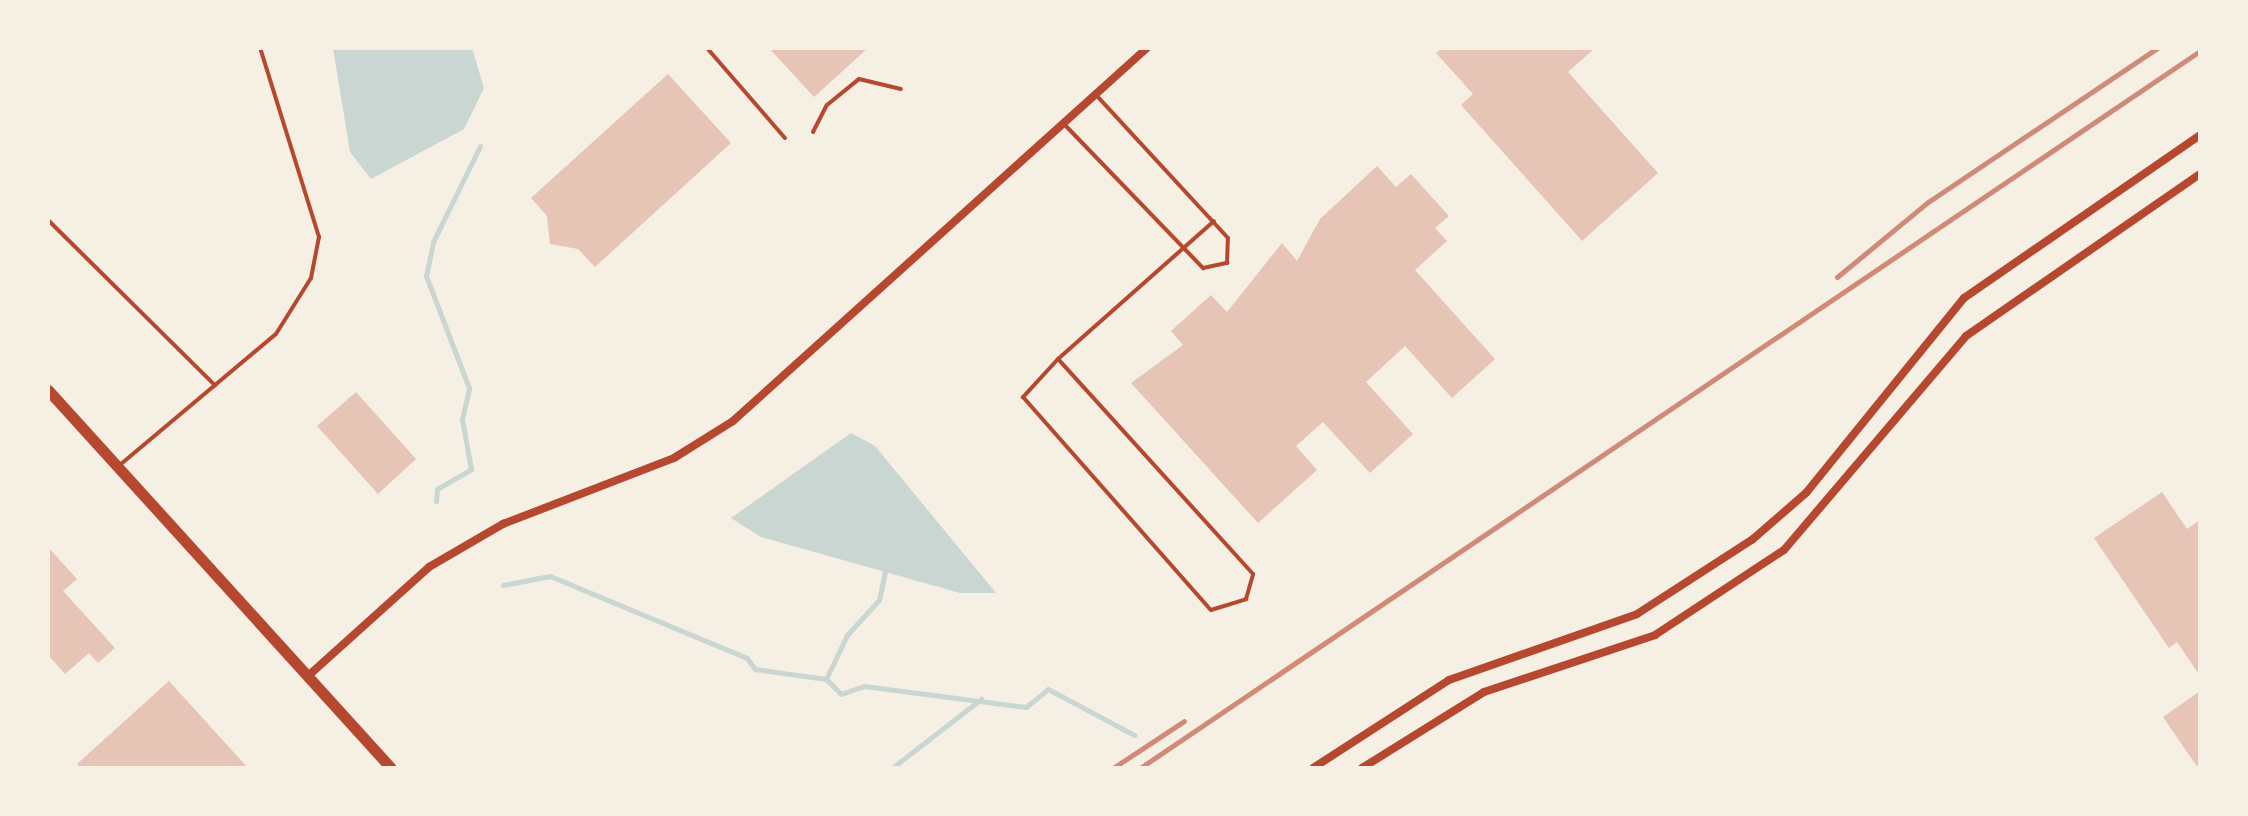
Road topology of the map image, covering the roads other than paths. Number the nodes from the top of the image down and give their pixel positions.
1 (260, 48) edge
2 (707, 48) edge
3 (1147, 48) edge
4 (901, 89) dead end
5 (1095, 94) junction
6 (1063, 124) junction
7 (813, 132) dead end
8 (2200, 134) edge
9 (785, 138) dead end
10 (2200, 174) edge
11 (48, 220) edge
12 (1214, 222) junction
13 (1184, 248) junction
14 (1058, 359) junction
15 (216, 385) junction
16 (48, 390) edge
17 (118, 468) junction
18 (308, 676) junction
19 (391, 768) edge
20 (1313, 768) edge
21 (1362, 768) edge

1 - 15 lane
2 - 9 lane
3 - 5 street
4 - 7 lane
5 - 6 street
5 - 12 lane
6 - 13 lane
6 - 18 street
8 - 20 street
10 - 21 street
11 - 15 lane
12 - 13 lane
12 - 13 lane
13 - 14 lane
14 - 14 lane
15 - 17 lane
16 - 17 main road
17 - 18 main road
18 - 19 main road

